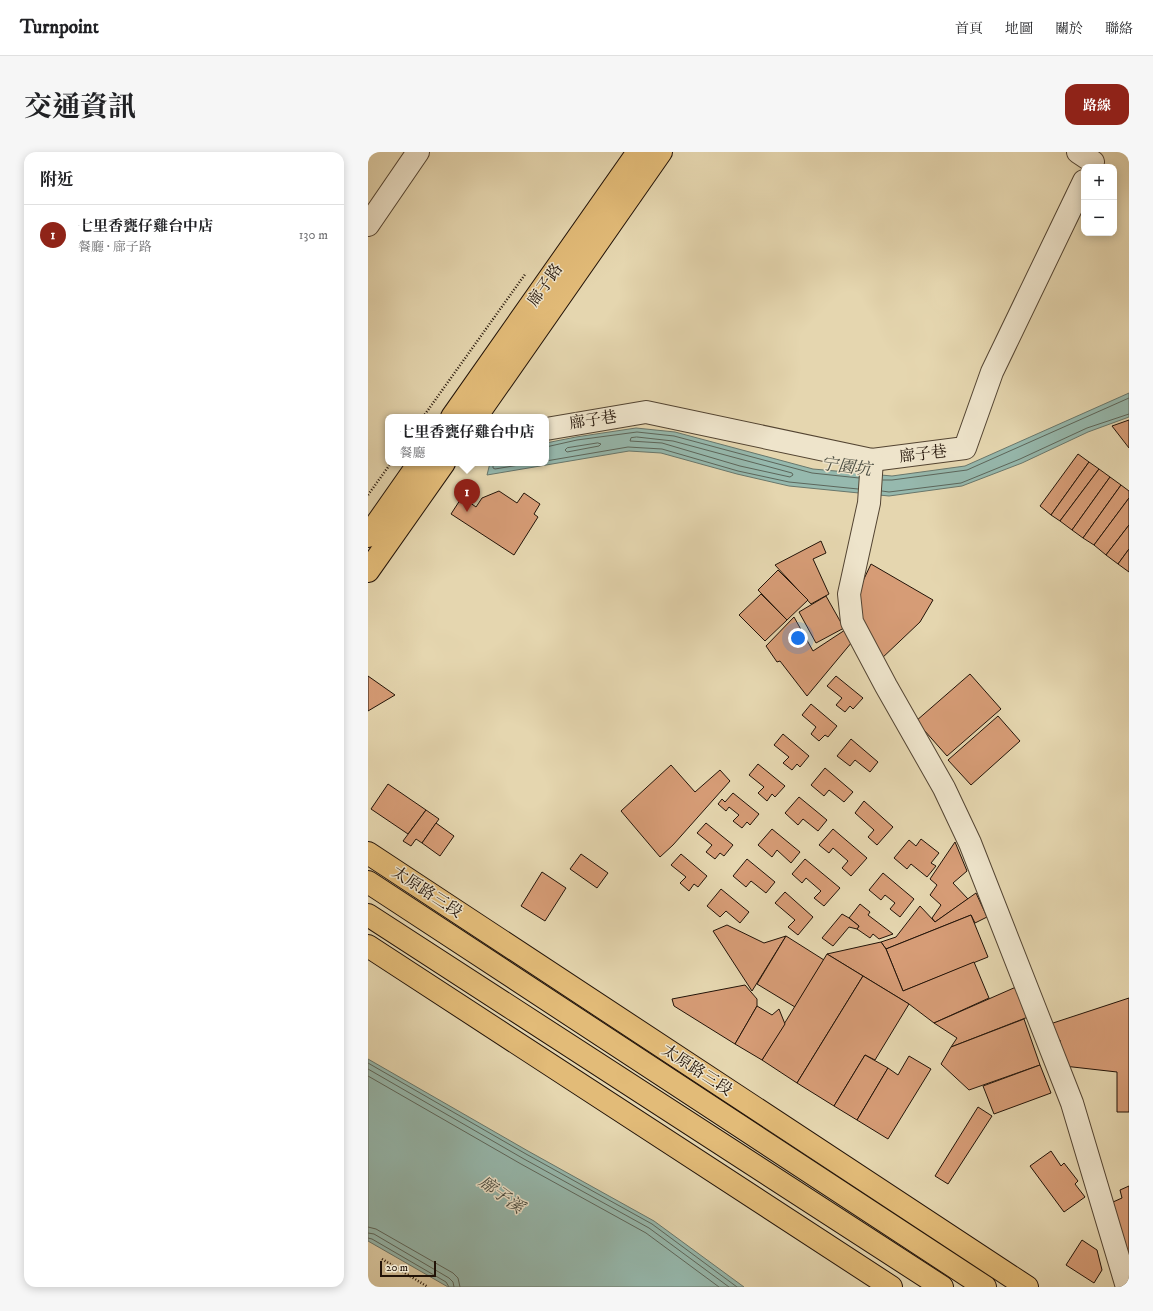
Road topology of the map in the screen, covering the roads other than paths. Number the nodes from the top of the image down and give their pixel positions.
1 (418, 152) edge
2 (638, 152) edge
3 (661, 152) edge
4 (1089, 163) edge
5 (368, 225) edge
6 (454, 414) edge
7 (478, 414) edge
8 (549, 428) edge
9 (872, 465) junction
10 (417, 466) edge
11 (441, 466) edge
12 (376, 530) edge
13 (368, 571) edge
14 (368, 853) edge
15 (368, 882) edge
16 (368, 915) edge
17 (368, 946) edge
18 (891, 1287) edge
19 (942, 1287) edge
20 (985, 1287) edge
21 (1027, 1287) edge
22 (1127, 1287) edge

1 - 5 street
2 - 6 main road, 廍子路
3 - 7 main road, 廍子路
4 - 9 street, 廍子巷
8 - 9 street, 廍子巷
9 - 22 street
10 - 12 main road
11 - 12 main road
12 - 13 main road
14 - 21 main road, 太原路三段
15 - 20 main road, 太原路三段
16 - 19 main road
17 - 18 main road

